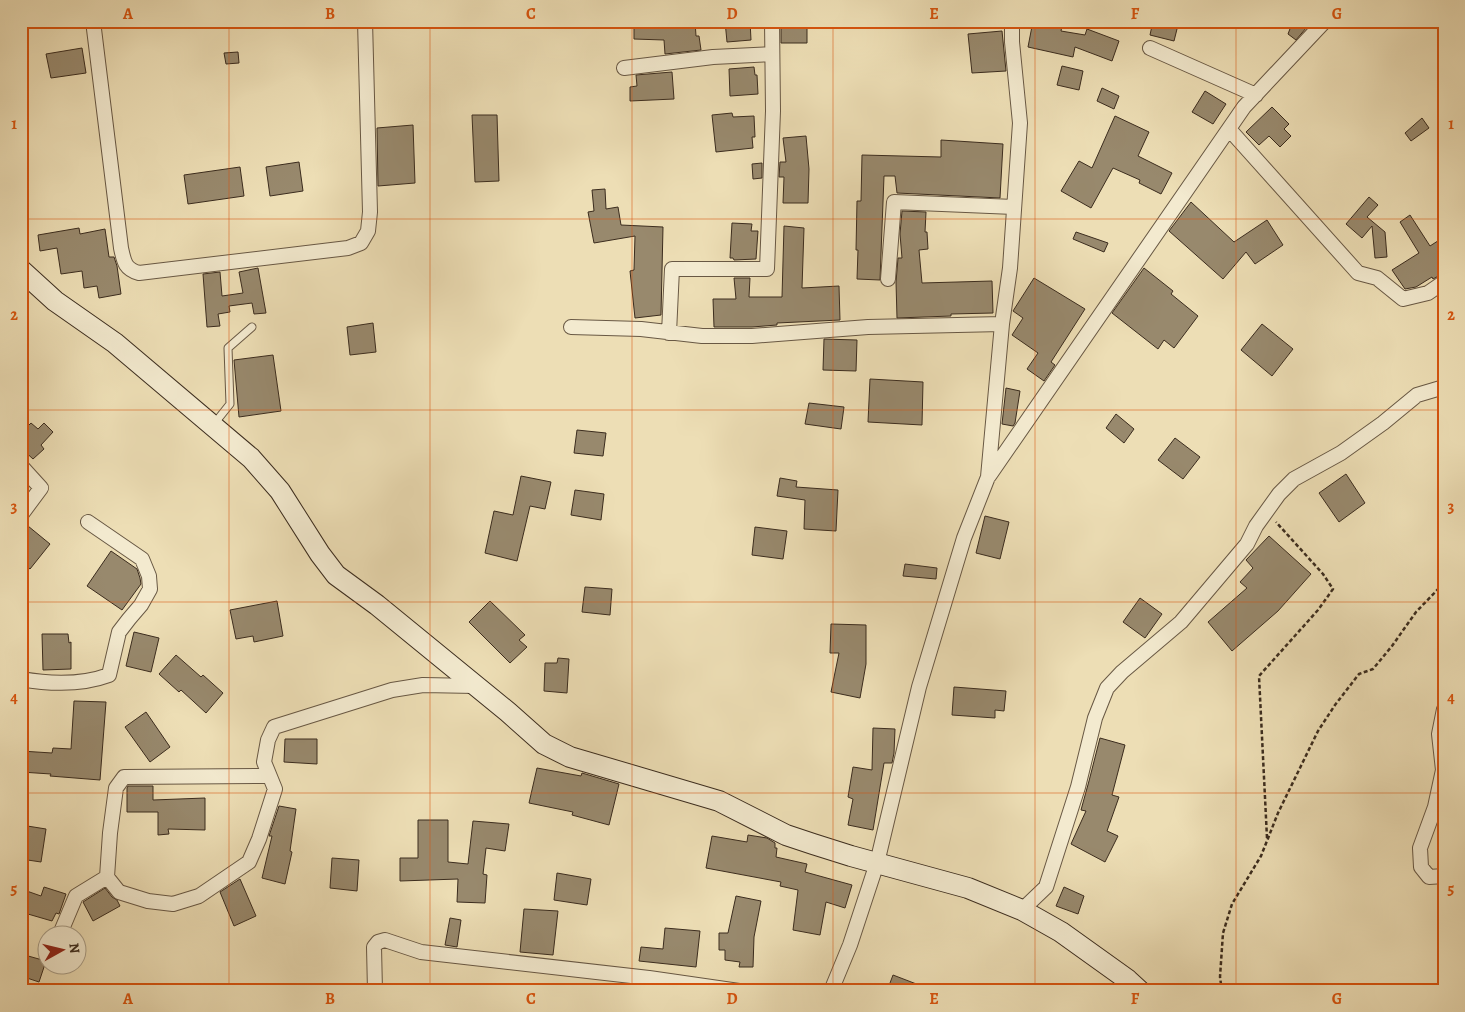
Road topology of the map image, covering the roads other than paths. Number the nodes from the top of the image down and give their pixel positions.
1 (93, 21) edge
2 (365, 21) edge
3 (772, 21) edge
4 (1012, 21) edge
5 (1325, 21) edge
6 (1150, 48) dead end
7 (772, 54) junction
8 (624, 68) dead end
9 (1256, 95) junction
10 (1229, 129) junction
11 (1014, 207) junction
12 (21, 270) edge
13 (888, 279) dead end
14 (1444, 282) edge
15 (1002, 324) junction
16 (252, 327) dead end
17 (571, 327) dead end
18 (669, 333) junction
19 (1444, 387) edge
20 (212, 426) junction
21 (21, 466) edge
22 (988, 478) junction
23 (21, 515) edge
24 (88, 522) dead end
25 (21, 679) edge
26 (475, 686) junction
27 (1444, 709) edge
28 (1443, 758) edge
29 (270, 776) junction
30 (877, 863) junction
31 (1444, 876) edge
32 (107, 877) junction
33 (1022, 910) junction
34 (64, 924) edge
35 (375, 991) edge
36 (739, 991) edge
37 (830, 991) edge
38 (1140, 991) edge

1 - 2 street
3 - 7 street
4 - 11 street
5 - 9 street
6 - 9 street
7 - 8 street
7 - 18 street
9 - 10 street
10 - 14 street
10 - 22 street
11 - 13 street
11 - 15 street
12 - 20 street
15 - 18 street
15 - 22 street
16 - 20 lane
17 - 18 street
19 - 33 street
20 - 26 street
21 - 23 street
22 - 30 street
24 - 25 street
26 - 29 street
26 - 30 street
27 - 28 street
28 - 31 street
29 - 32 street
29 - 32 street
30 - 33 street
30 - 37 street
32 - 34 street
33 - 38 street
35 - 36 street

